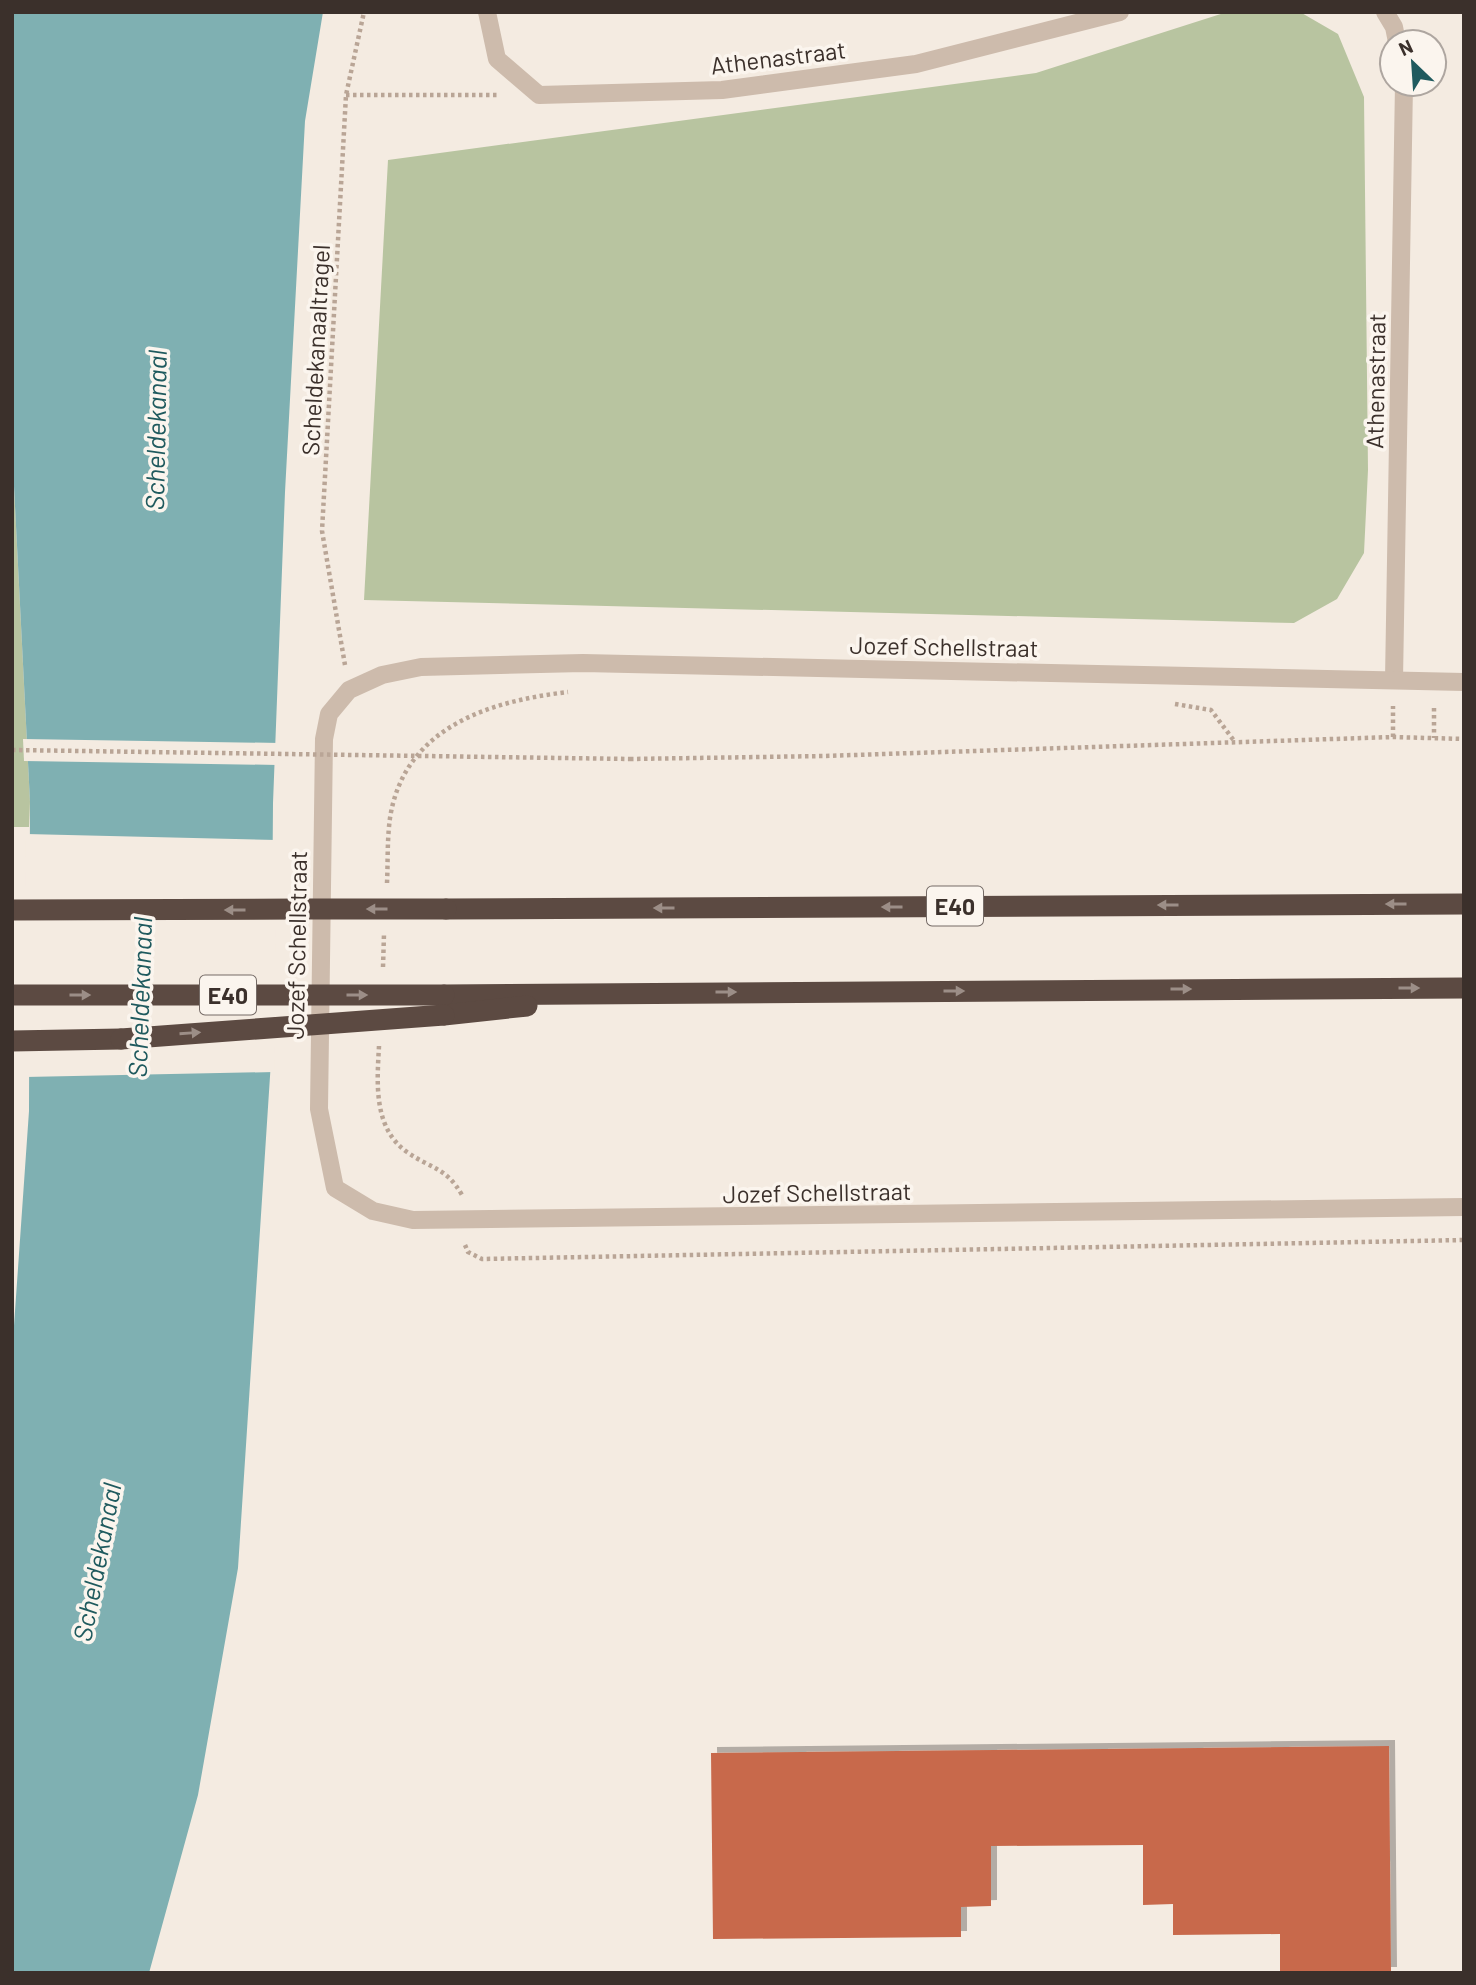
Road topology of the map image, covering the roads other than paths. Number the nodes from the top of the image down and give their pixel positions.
1 (487, 12) edge
2 (1120, 12) edge
3 (1385, 12) edge
4 (1394, 28) edge
5 (1404, 98) edge
6 (1394, 680) junction
7 (1464, 682) edge
8 (1464, 904) edge
9 (12, 910) edge
10 (1464, 988) edge
11 (12, 995) edge
12 (444, 1005) junction
13 (12, 1041) edge
14 (1464, 1207) edge

1 - 2 street, Athenastraat
3 - 4 street
5 - 6 street, Athenastraat
6 - 7 street, Jozef Schellstraat
6 - 14 street, Jozef Schellstraat
8 -> 9 highway, E40, bridge
12 -> 10 highway, E40
11 -> 12 highway, E40, bridge
13 -> 12 highway, bridge

